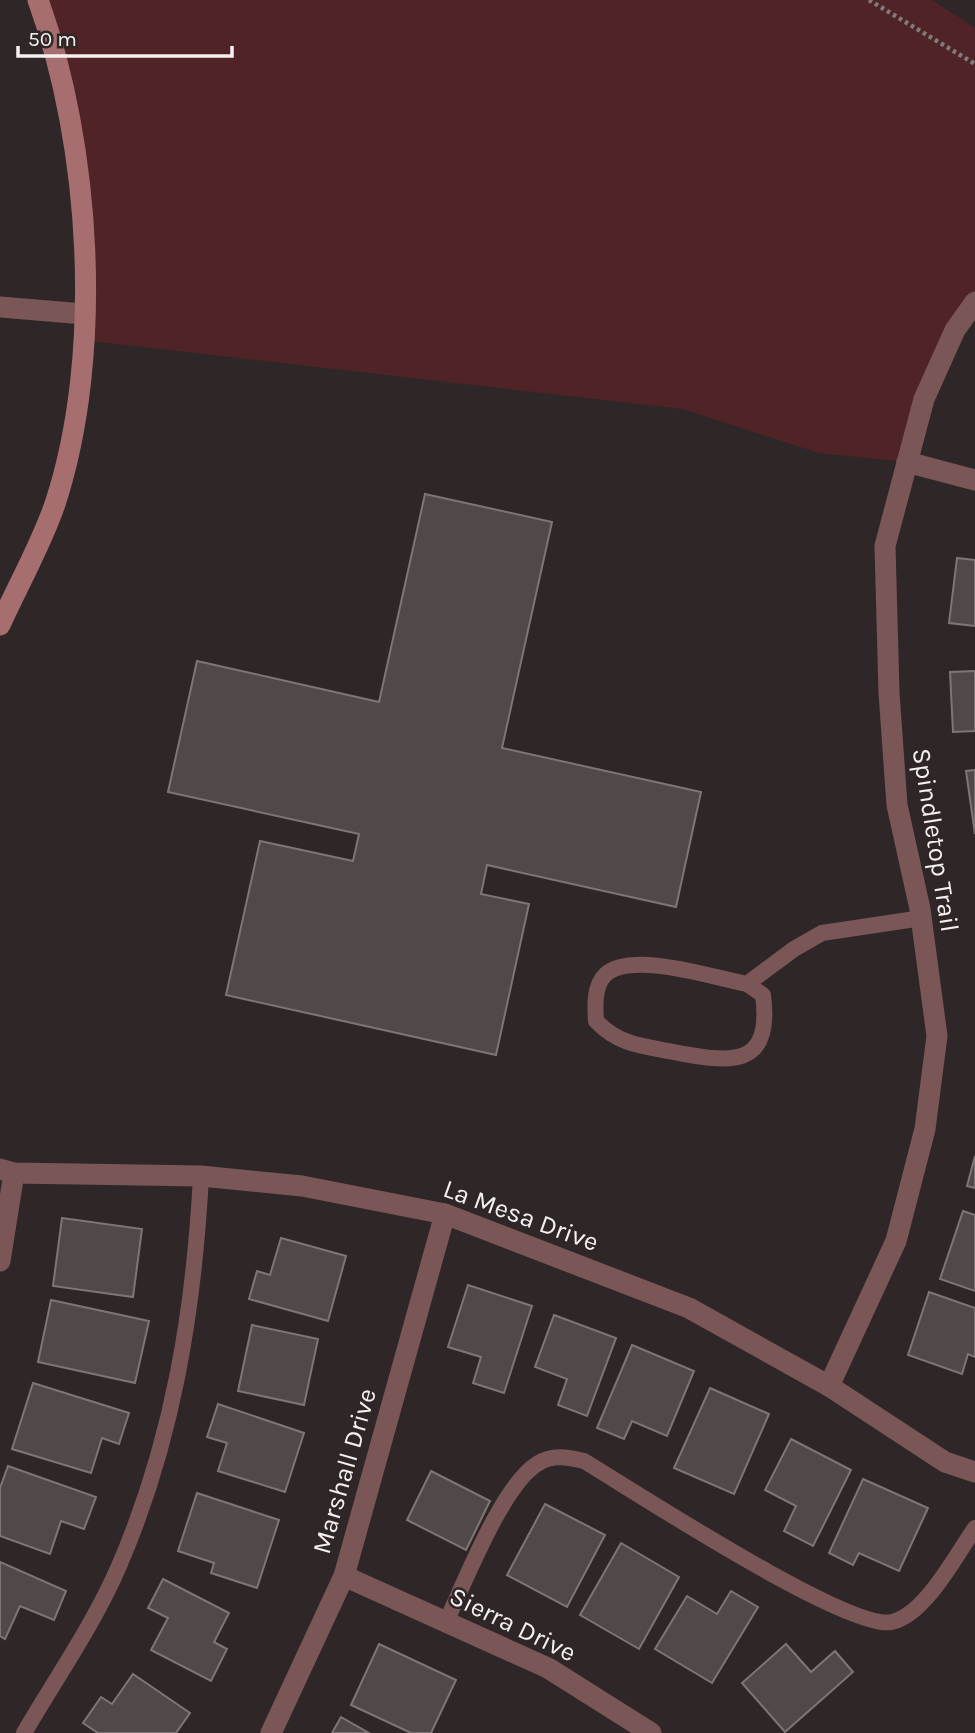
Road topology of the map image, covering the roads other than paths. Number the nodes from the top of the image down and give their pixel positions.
1 (38, 0) edge
2 (975, 302) edge
3 (0, 307) edge
4 (85, 314) junction
5 (907, 462) junction
6 (975, 480) edge
7 (0, 625) edge
8 (922, 918) junction
9 (747, 984) junction
10 (7, 1171) edge
11 (201, 1176) junction
12 (445, 1214) junction
13 (0, 1261) edge
14 (829, 1385) junction
15 (975, 1472) edge
16 (975, 1528) edge
17 (344, 1576) junction
18 (446, 1622) junction
19 (24, 1733) edge
20 (271, 1733) edge
21 (651, 1733) edge

1 - 4 street
2 - 5 street, Spindletop Trail
3 - 4 street
4 - 7 street
5 - 6 street
5 - 8 street, Spindletop Trail
8 - 9 lane
8 - 14 street, Spindletop Trail
9 - 9 lane
10 - 11 street, La Mesa Drive
10 - 13 street
11 - 12 street, La Mesa Drive
11 - 19 lane
12 - 14 street, La Mesa Drive
12 - 17 street, Marshall Drive
14 - 15 street, La Mesa Drive
16 - 18 lane
17 - 18 street, Sierra Drive
17 - 20 street, Marshall Drive
18 - 21 street, Sierra Drive

